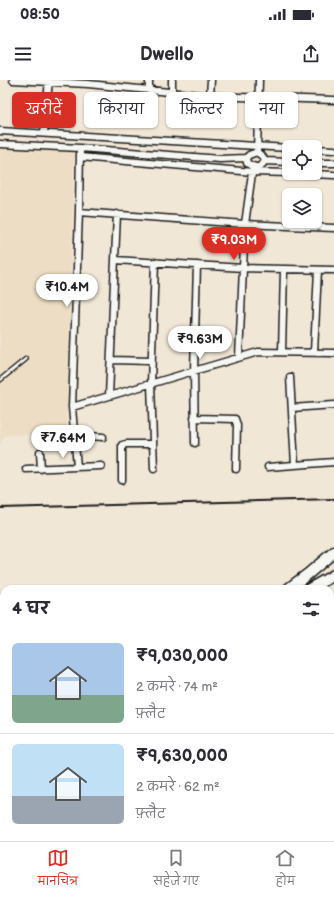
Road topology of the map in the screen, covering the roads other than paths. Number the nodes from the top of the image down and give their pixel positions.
1 (13, 80) edge
2 (149, 80) edge
3 (172, 80) edge
4 (210, 80) edge
5 (259, 80) edge
6 (49, 81) edge
7 (88, 82) edge
8 (149, 91) junction
9 (166, 92) edge
10 (172, 92) edge
11 (210, 92) edge
12 (258, 92) edge
13 (298, 99) edge
14 (334, 100) edge
15 (257, 128) edge
16 (0, 131) edge
17 (44, 133) junction
18 (94, 136) junction
19 (0, 144) edge
20 (80, 148) junction
21 (282, 148) edge
22 (92, 149) junction
23 (322, 149) edge
24 (257, 150) junction
25 (334, 150) edge
26 (80, 157) junction
27 (246, 158) junction
28 (265, 161) junction
29 (282, 162) edge
30 (322, 162) edge
31 (334, 163) edge
32 (253, 169) junction
33 (282, 172) edge
34 (322, 174) edge
35 (334, 175) edge
36 (80, 212) junction
37 (117, 214) junction
38 (245, 224) junction
39 (334, 228) edge
40 (115, 260) junction
41 (154, 262) junction
42 (197, 265) junction
43 (243, 268) junction
44 (284, 269) junction
45 (318, 270) junction
46 (334, 270) edge
47 (282, 352) junction
48 (314, 352) junction
49 (334, 353) edge
50 (240, 357) junction
51 (26, 359) dead end
52 (111, 360) junction
53 (152, 361) junction
54 (194, 371) junction
55 (290, 378) dead end
56 (0, 380) edge
57 (151, 384) junction
58 (109, 396) junction
59 (334, 405) edge
60 (72, 407) junction
61 (292, 408) junction
62 (194, 418) junction
63 (74, 435) junction
64 (103, 437) dead end
65 (195, 443) dead end
66 (153, 444) junction
67 (40, 452) dead end
68 (334, 462) edge
69 (295, 464) junction
70 (101, 466) dead end
71 (77, 467) junction
72 (268, 467) dead end
73 (26, 469) dead end
74 (41, 469) junction
75 (154, 469) dead end
76 (236, 469) dead end
77 (122, 480) dead end
78 (334, 552) edge
79 (334, 575) edge
80 (293, 585) edge
81 (317, 585) edge

1 - 6 street
2 - 8 street
3 - 10 street
4 - 11 street
5 - 12 street
6 - 7 street
6 - 17 street
7 - 8 street
8 - 9 street
13 - 14 street
15 - 24 street
16 - 17 street
17 - 18 street
18 - 22 street
18 - 24 street
19 - 20 street
20 - 22 street
20 - 26 street
21 - 24 street
22 - 27 street
23 - 25 street
24 - 27 street
24 - 28 street
26 - 32 street
26 - 36 street
27 - 32 street
28 - 29 street
28 - 32 street
30 - 31 street
32 - 33 street
32 - 38 street
34 - 35 street
36 - 37 street
36 - 60 street
37 - 38 street
37 - 40 street
38 - 39 street
38 - 43 street
40 - 41 street
40 - 52 street
41 - 42 street
41 - 53 street
42 - 43 street
42 - 54 street
43 - 44 street
43 - 50 street
44 - 45 street
44 - 47 street
45 - 46 street
45 - 48 street
47 - 48 street
47 - 50 street
48 - 49 street
50 - 54 street
51 - 56 lane
52 - 53 street
52 - 58 street
53 - 57 street
54 - 57 street
54 - 62 street
55 - 61 street
57 - 58 street
57 - 66 street
58 - 60 street
59 - 61 street
60 - 63 street
61 - 69 street
62 - 65 street
62 - 76 street
63 - 64 street
63 - 71 street
66 - 75 street
66 - 77 street
67 - 74 street
68 - 69 street
69 - 72 street
70 - 71 street
71 - 74 street
73 - 74 street
78 - 80 highway
79 - 81 highway

